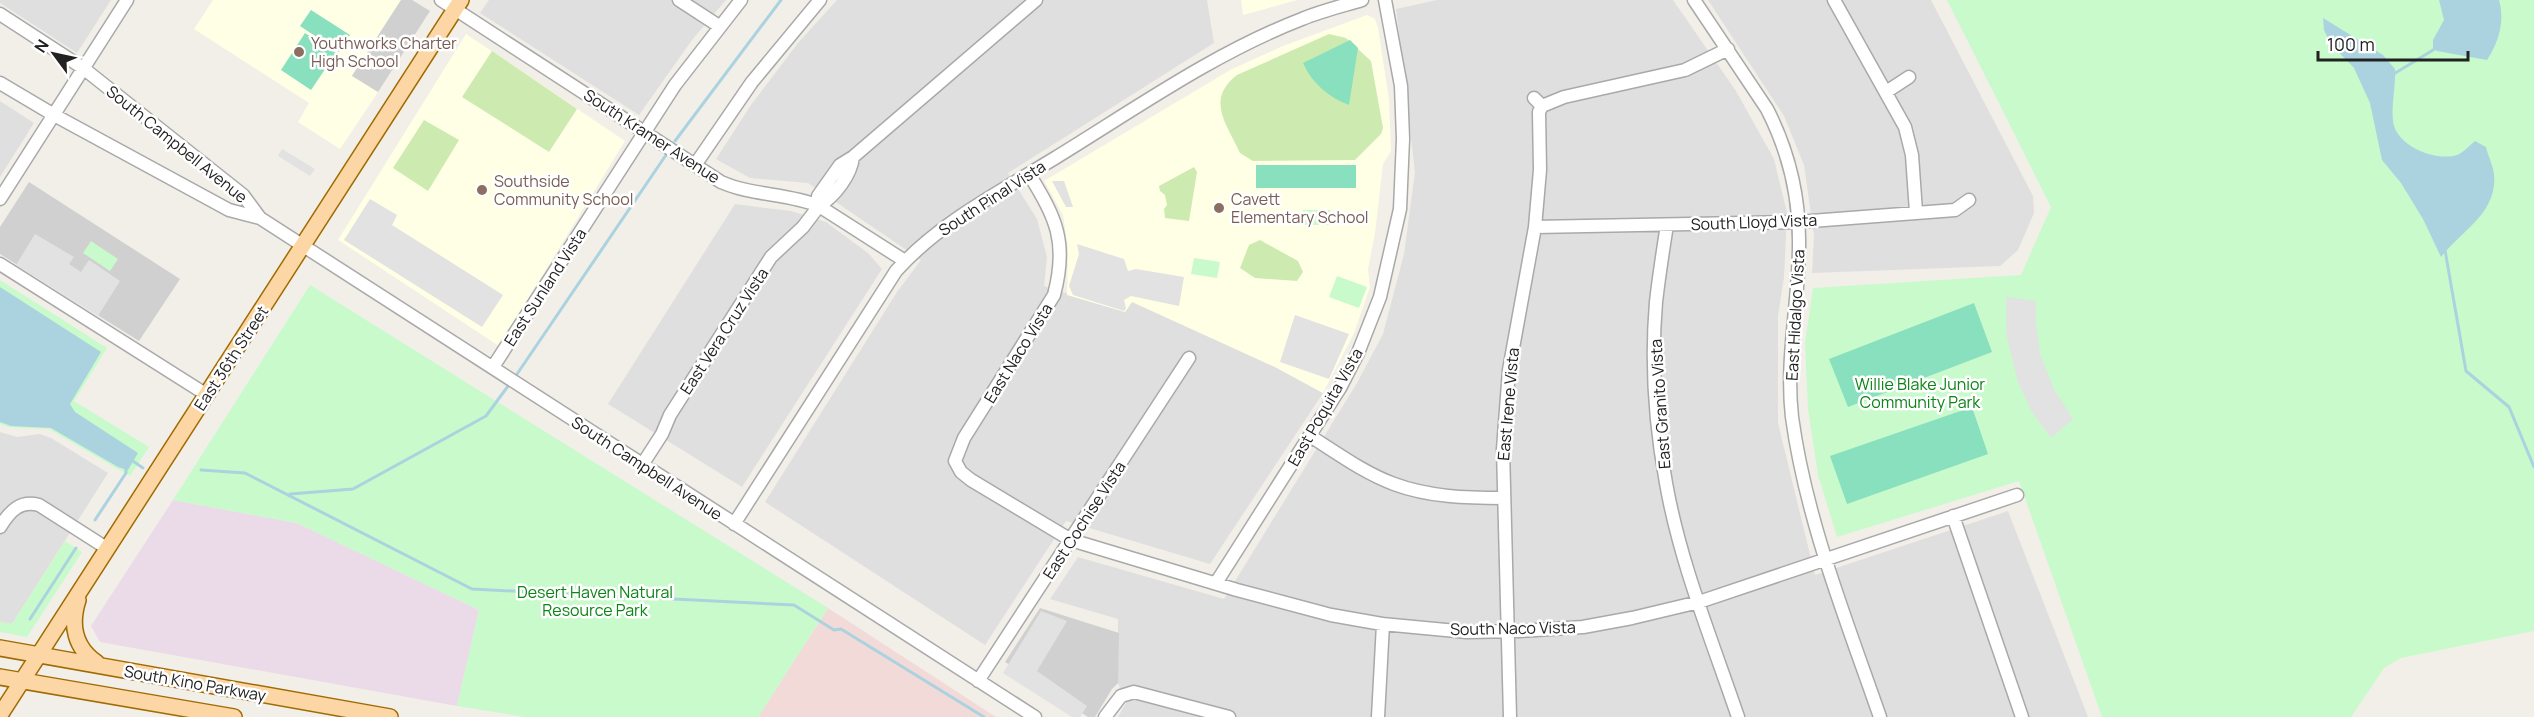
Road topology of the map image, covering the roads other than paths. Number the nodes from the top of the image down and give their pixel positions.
1 (127, 0) edge
2 (441, 0) edge
3 (679, 0) edge
4 (741, 0) edge
5 (820, 0) edge
6 (1036, 0) edge
7 (1362, 0) edge
8 (1386, 0) edge
9 (1694, 0) edge
10 (1834, 0) edge
11 (458, 5) edge
12 (0, 14) edge
13 (719, 26) junction
14 (1728, 49) junction
15 (83, 68) junction
16 (1909, 77) dead end
17 (0, 83) edge
18 (1886, 92) junction
19 (54, 116) junction
20 (646, 131) junction
21 (695, 165) junction
22 (1029, 174) junction
23 (0, 199) edge
24 (1969, 200) dead end
25 (819, 206) junction
26 (1916, 212) junction
27 (260, 218) junction
28 (1798, 222) junction
29 (1667, 225) junction
30 (1535, 228) junction
31 (304, 246) junction
32 (905, 261) junction
33 (0, 264) edge
34 (1189, 358) dead end
35 (494, 367) junction
36 (207, 395) junction
37 (1310, 436) junction
38 (950, 462) joint
39 (642, 465) junction
40 (2017, 495) dead end
41 (1503, 498) junction
42 (1953, 516) junction
43 (734, 524) junction
44 (0, 527) edge
45 (1071, 540) junction
46 (108, 549) junction
47 (1826, 558) junction
48 (1216, 584) junction
49 (81, 590) junction
50 (1699, 602) junction
51 (1383, 624) junction
52 (1506, 632) junction
53 (0, 648) edge
54 (39, 654) junction
55 (99, 665) junction
56 (0, 677) edge
57 (23, 680) junction
58 (978, 681) junction
59 (0, 715) edge
60 (234, 717) edge
61 (390, 717) edge
62 (1035, 717) edge
63 (1105, 717) edge
64 (1229, 717) edge
65 (1378, 717) edge
66 (1510, 717) edge
67 (1738, 717) edge
68 (1880, 717) edge
69 (2022, 717) edge

1 - 15 street
2 - 11 street, South Kramer Avenue
3 - 13 street
4 - 13 street, East Sunland Vista
5 - 21 street
6 - 25 street, East Vera Cruz Vista
7 - 22 street, South Pinal Vista
8 - 37 street, East Poquita Vista
9 - 14 street, East Hidalgo Vista
10 - 18 street
11 - 20 street, South Kramer Avenue
11 - 31 main road, East 36th Street
12 - 15 street, South Campbell Avenue
13 - 20 street, East Sunland Vista
14 - 28 street, East Hidalgo Vista
14 - 30 street, East Irene Vista
15 - 19 street
15 - 27 street, South Campbell Avenue
16 - 18 street
17 - 19 street, South Campbell Avenue
18 - 26 street
19 - 23 street
19 - 27 street, South Campbell Avenue
20 - 21 street, South Kramer Avenue
20 - 35 street, East Sunland Vista
21 - 25 street, South Kramer Avenue
22 - 32 street, South Pinal Vista
22 - 38 street, East Naco Vista
24 - 26 street, South Lloyd Vista
25 - 32 street, South Kramer Avenue
25 - 39 street, East Vera Cruz Vista
26 - 28 street, South Lloyd Vista
27 - 31 street, South Campbell Avenue
28 - 29 street, South Lloyd Vista
28 - 47 street, East Hidalgo Vista
29 - 30 street, South Lloyd Vista
29 - 50 street, East Granito Vista
30 - 41 street, East Irene Vista
31 - 35 street, South Campbell Avenue
31 - 36 main road, East 36th Street
32 - 43 street, South Pinal Vista
33 - 36 street
34 - 45 street, East Cochise Vista
35 - 39 street, South Campbell Avenue
36 - 46 main road, East 36th Street
37 - 41 street
37 - 48 street, East Poquita Vista
38 - 45 street, South Naco Vista
39 - 43 street, South Campbell Avenue
40 - 42 street, South Naco Vista
41 - 52 street, East Irene Vista
42 - 47 street, South Naco Vista
42 - 69 street
43 - 58 street, South Campbell Avenue
44 - 46 street
45 - 48 street, South Naco Vista
45 - 58 street, East Cochise Vista
46 - 49 main road, East 36th Street
47 - 50 street, South Naco Vista
47 - 68 street, East Hidalgo Vista
48 - 51 street, South Naco Vista
49 - 54 main road, East 36th Street
49 - 55 main road
50 - 52 street, South Naco Vista
50 - 67 street, East Granito Vista
51 - 52 street, South Naco Vista
51 - 65 street
52 - 66 street, East Irene Vista
53 - 54 main road, South Kino Parkway
54 - 55 main road, South Kino Parkway
54 - 57 main road, East 36th Street
55 - 61 main road, South Kino Parkway
56 - 57 main road, South Kino Parkway
57 - 59 main road, East 36th Street
57 - 60 main road, South Kino Parkway
58 - 62 street, South Campbell Avenue
63 - 64 street

